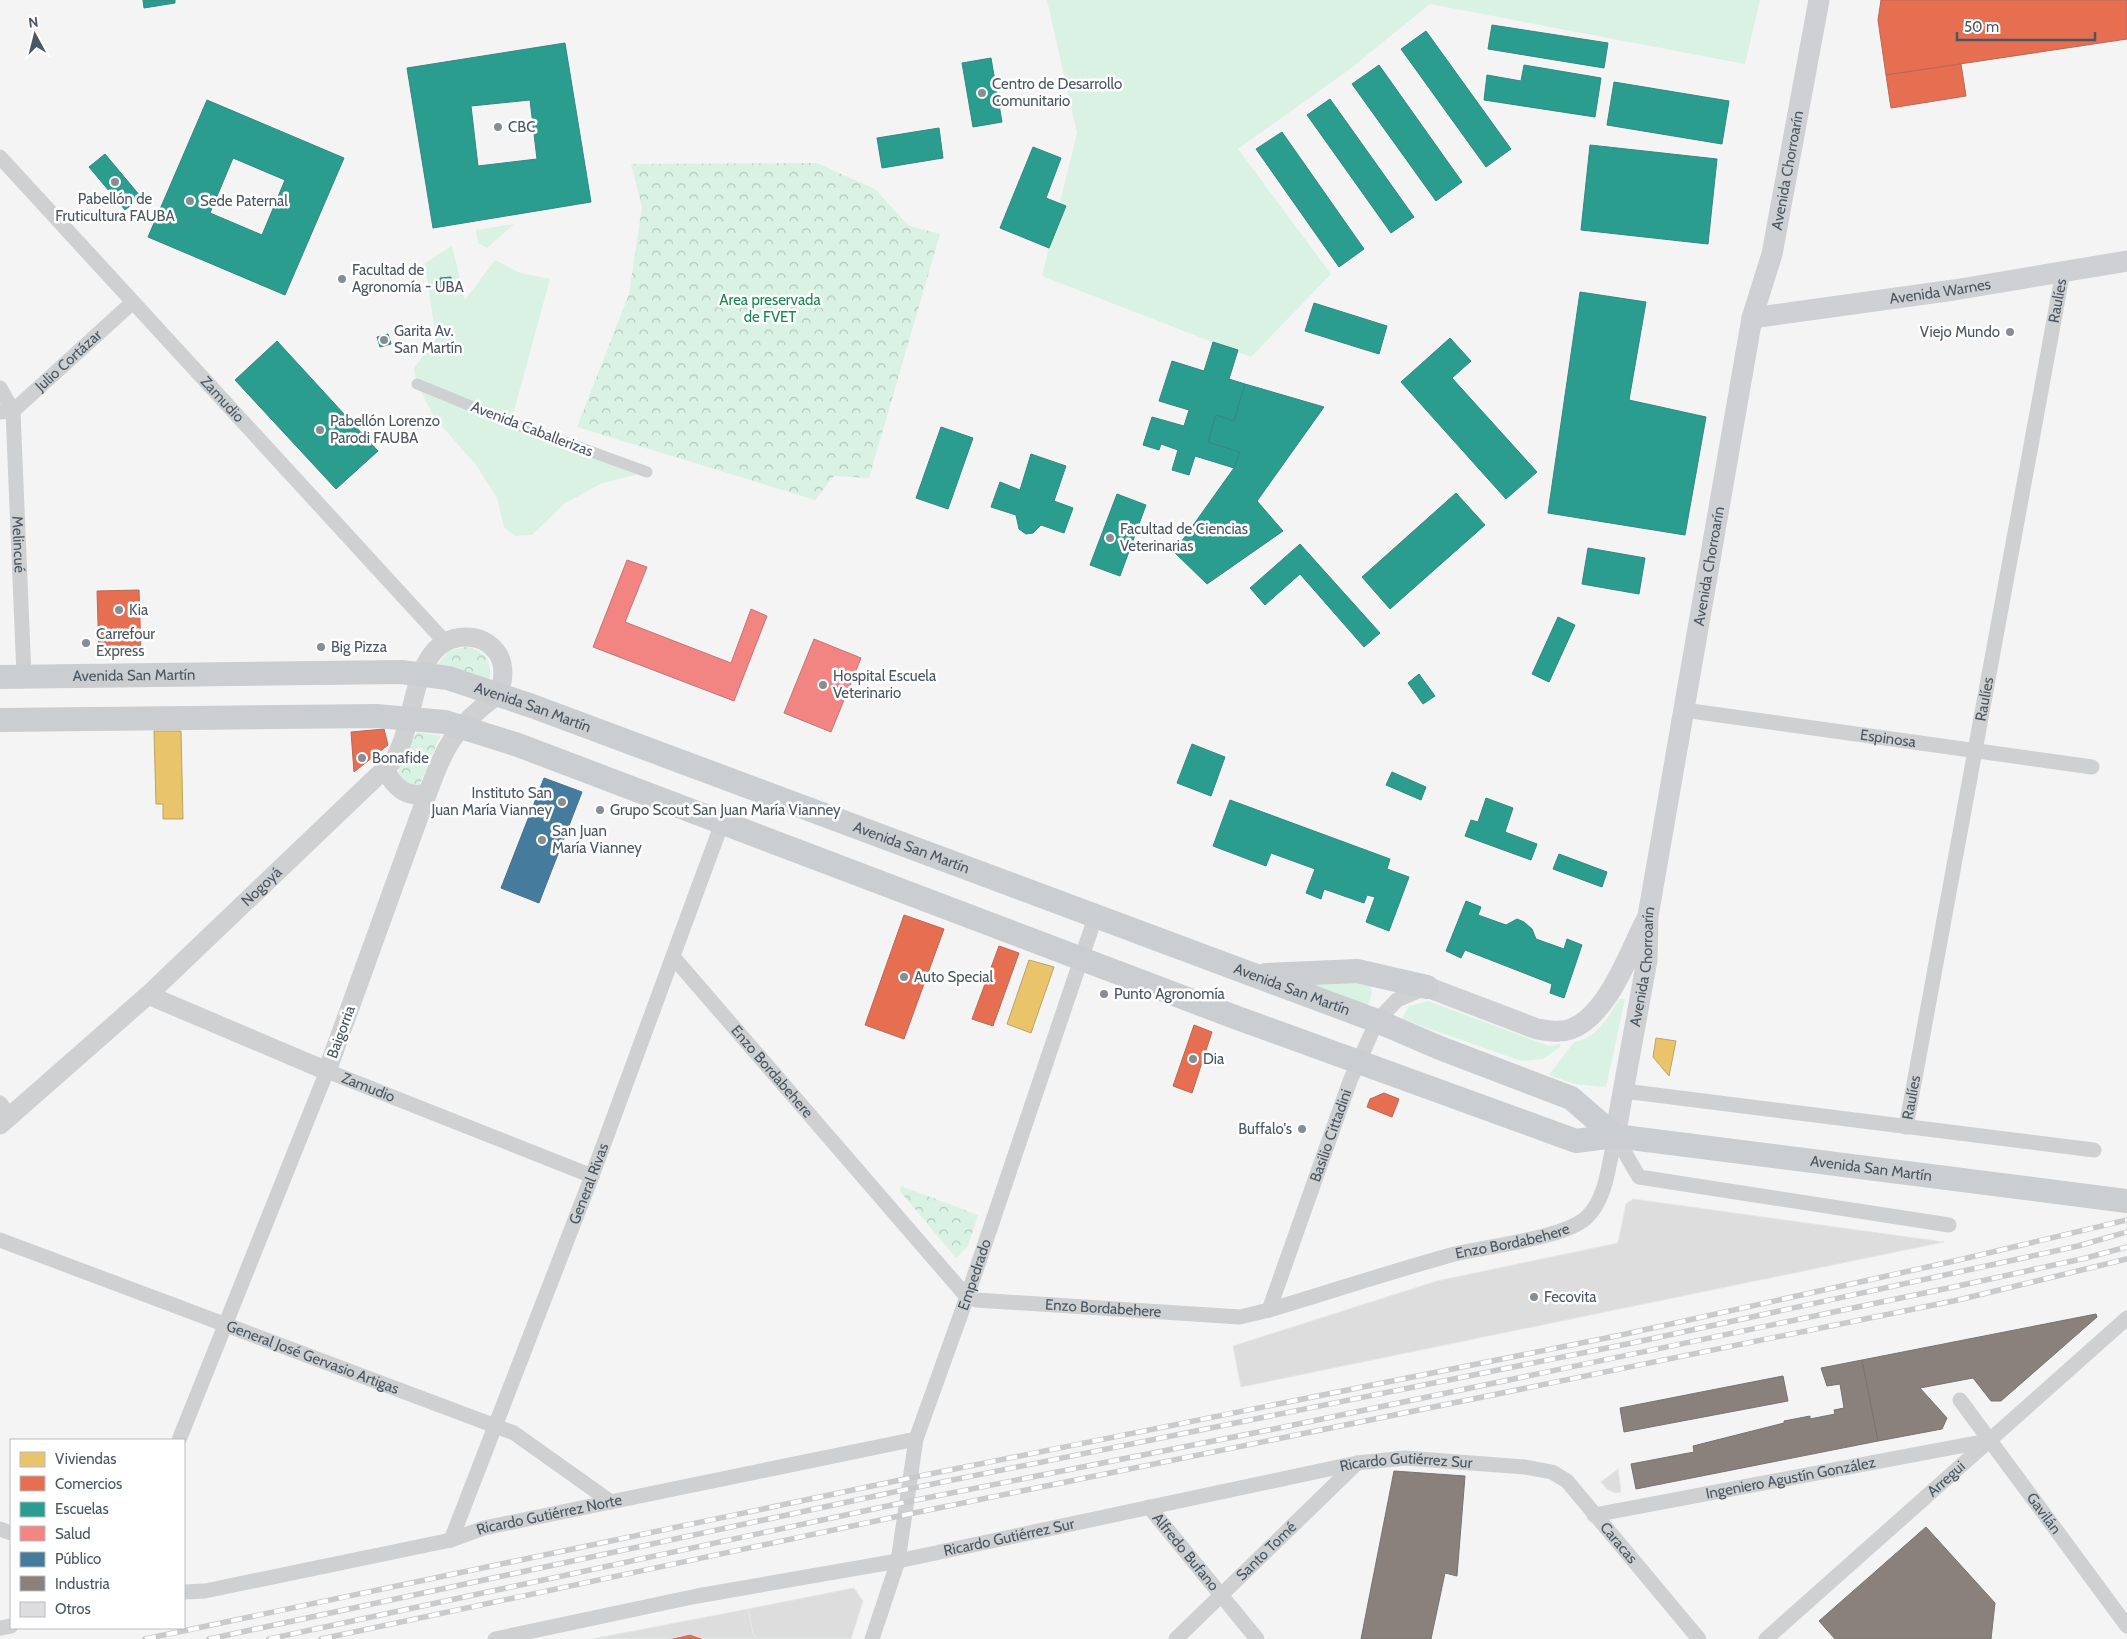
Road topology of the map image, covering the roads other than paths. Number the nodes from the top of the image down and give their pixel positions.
1 (1818, 0) edge
2 (0, 157) edge
3 (2127, 261) edge
4 (2063, 271) junction
5 (133, 302) junction
6 (1752, 318) junction
7 (418, 384) dead end
8 (0, 388) edge
9 (6, 412) edge
10 (647, 472) dead end
11 (445, 642) junction
12 (422, 673) junction
13 (24, 676) junction
14 (0, 677) edge
15 (497, 694) junction
16 (1684, 710) junction
17 (409, 718) junction
18 (0, 720) edge
19 (462, 727) junction
20 (1975, 750) junction
21 (2092, 767) dead end
22 (385, 769) junction
23 (428, 792) junction
24 (722, 823) junction
25 (1096, 915) junction
26 (1648, 916) junction
27 (674, 958) junction
28 (1081, 958) junction
29 (1255, 976) junction
30 (1427, 987) junction
31 (148, 995) junction
32 (1377, 1021) junction
33 (1359, 1062) junction
34 (327, 1070) junction
35 (1624, 1091) junction
36 (3, 1115) edge
37 (1906, 1127) junction
38 (1615, 1136) junction
39 (2094, 1150) dead end
40 (592, 1176) junction
41 (2127, 1201) edge
42 (1949, 1225) dead end
43 (0, 1240) edge
44 (967, 1297) junction
45 (1269, 1310) junction
46 (2127, 1318) edge
47 (225, 1326) junction
48 (1960, 1400) dead end
49 (495, 1426) junction
50 (179, 1439) edge
51 (916, 1439) junction
52 (1988, 1441) junction
53 (1357, 1463) junction
54 (1525, 1468) joint
55 (611, 1502) junction
56 (1149, 1507) junction
57 (1594, 1515) junction
58 (451, 1540) junction
59 (898, 1561) junction
60 (185, 1592) edge
61 (1222, 1596) junction
62 (2127, 1626) edge
63 (495, 1639) edge
64 (872, 1639) edge
65 (1176, 1639) edge
66 (1257, 1639) edge
67 (1699, 1639) edge
68 (1766, 1639) edge

1 - 6 main road, Avenida Chorroarín
2 - 5 street, Zamudio
3 - 4 main road, Avenida Warnes
4 - 6 main road, Avenida Warnes
4 - 20 street, Raulíes
5 - 9 street, Julio Cortázar
5 - 11 street, Zamudio
6 - 16 main road, Avenida Chorroarín
7 - 10 street, Avenida Caballerizas
8 - 9 street
9 - 13 street, Melincué
11 - 12 street, Nogoyá
11 - 15 street
12 - 13 main road, Avenida San Martín
12 - 15 main road, Avenida San Martín
12 - 17 street, Nogoyá
13 - 14 main road, Avenida San Martín
15 - 19 street, Baigorria
15 - 25 main road, Avenida San Martín
16 - 20 street, Espinosa
16 - 26 main road, Avenida Chorroarín
17 - 18 main road, Avenida San Martín
17 - 19 main road, Avenida San Martín
17 - 22 street, Nogoyá
19 - 23 street, Baigorria
19 - 24 main road, Avenida San Martín
20 - 21 street, Espinosa
20 - 37 street, Raulíes
22 - 23 street
22 - 31 street, Nogoyá
23 - 34 street, Baigorria
24 - 27 street, General Rivas
24 - 28 main road, Avenida San Martín
25 - 28 street, Empedrado
25 - 29 main road, Avenida San Martín
26 - 30 main road
26 - 35 main road, Avenida Chorroarín
27 - 40 street, General Rivas
27 - 44 street, Enzo Bordabehere
28 - 33 main road, Avenida San Martín
28 - 44 street, Empedrado
29 - 30 main road
29 - 32 main road, Avenida San Martín
30 - 32 street, Basilio Cittadini
31 - 34 street, Zamudio
31 - 36 street, Nogoyá
32 - 33 street, Basilio Cittadini
32 - 38 main road, Avenida San Martín
33 - 38 main road, Avenida San Martín
33 - 45 street, Basilio Cittadini
34 - 40 street, Zamudio
34 - 47 street, Baigorria
35 - 37 street
35 - 38 main road, Avenida Chorroarín
37 - 39 street
38 - 41 main road, Avenida San Martín
38 - 42 street, Avenida San Martín
38 - 45 street, Enzo Bordabehere
40 - 49 street, General Rivas
43 - 47 street, General José Gervasio Artigas
44 - 45 street, Enzo Bordabehere
44 - 51 street, Empedrado
46 - 52 street, Arregui
47 - 49 street, General José Gervasio Artigas
47 - 50 street, Baigorria
48 - 52 street, Gavilán
49 - 55 street, General José Gervasio Artigas
49 - 58 street, General Rivas
51 - 55 street, Ricardo Gutiérrez Norte
51 - 59 street, Empedrado
52 - 57 street, Ingeniero Agustín González
52 - 62 street, Gavilán
52 - 68 street, Arregui
53 - 54 street, Ricardo Gutiérrez Sur
53 - 56 street, Ricardo Gutiérrez Sur
53 - 61 street, Santo Tomé
54 - 57 street, Caracas
55 - 58 street, Ricardo Gutiérrez Norte
56 - 59 street, Ricardo Gutiérrez Sur
56 - 61 street, Alfredo Bufano
57 - 67 street, Caracas
58 - 60 street, Ricardo Gutiérrez Norte
59 - 63 street, Ricardo Gutiérrez Sur
59 - 64 street, Empedrado
61 - 65 street, Santo Tomé
61 - 66 street, Alfredo Bufano

